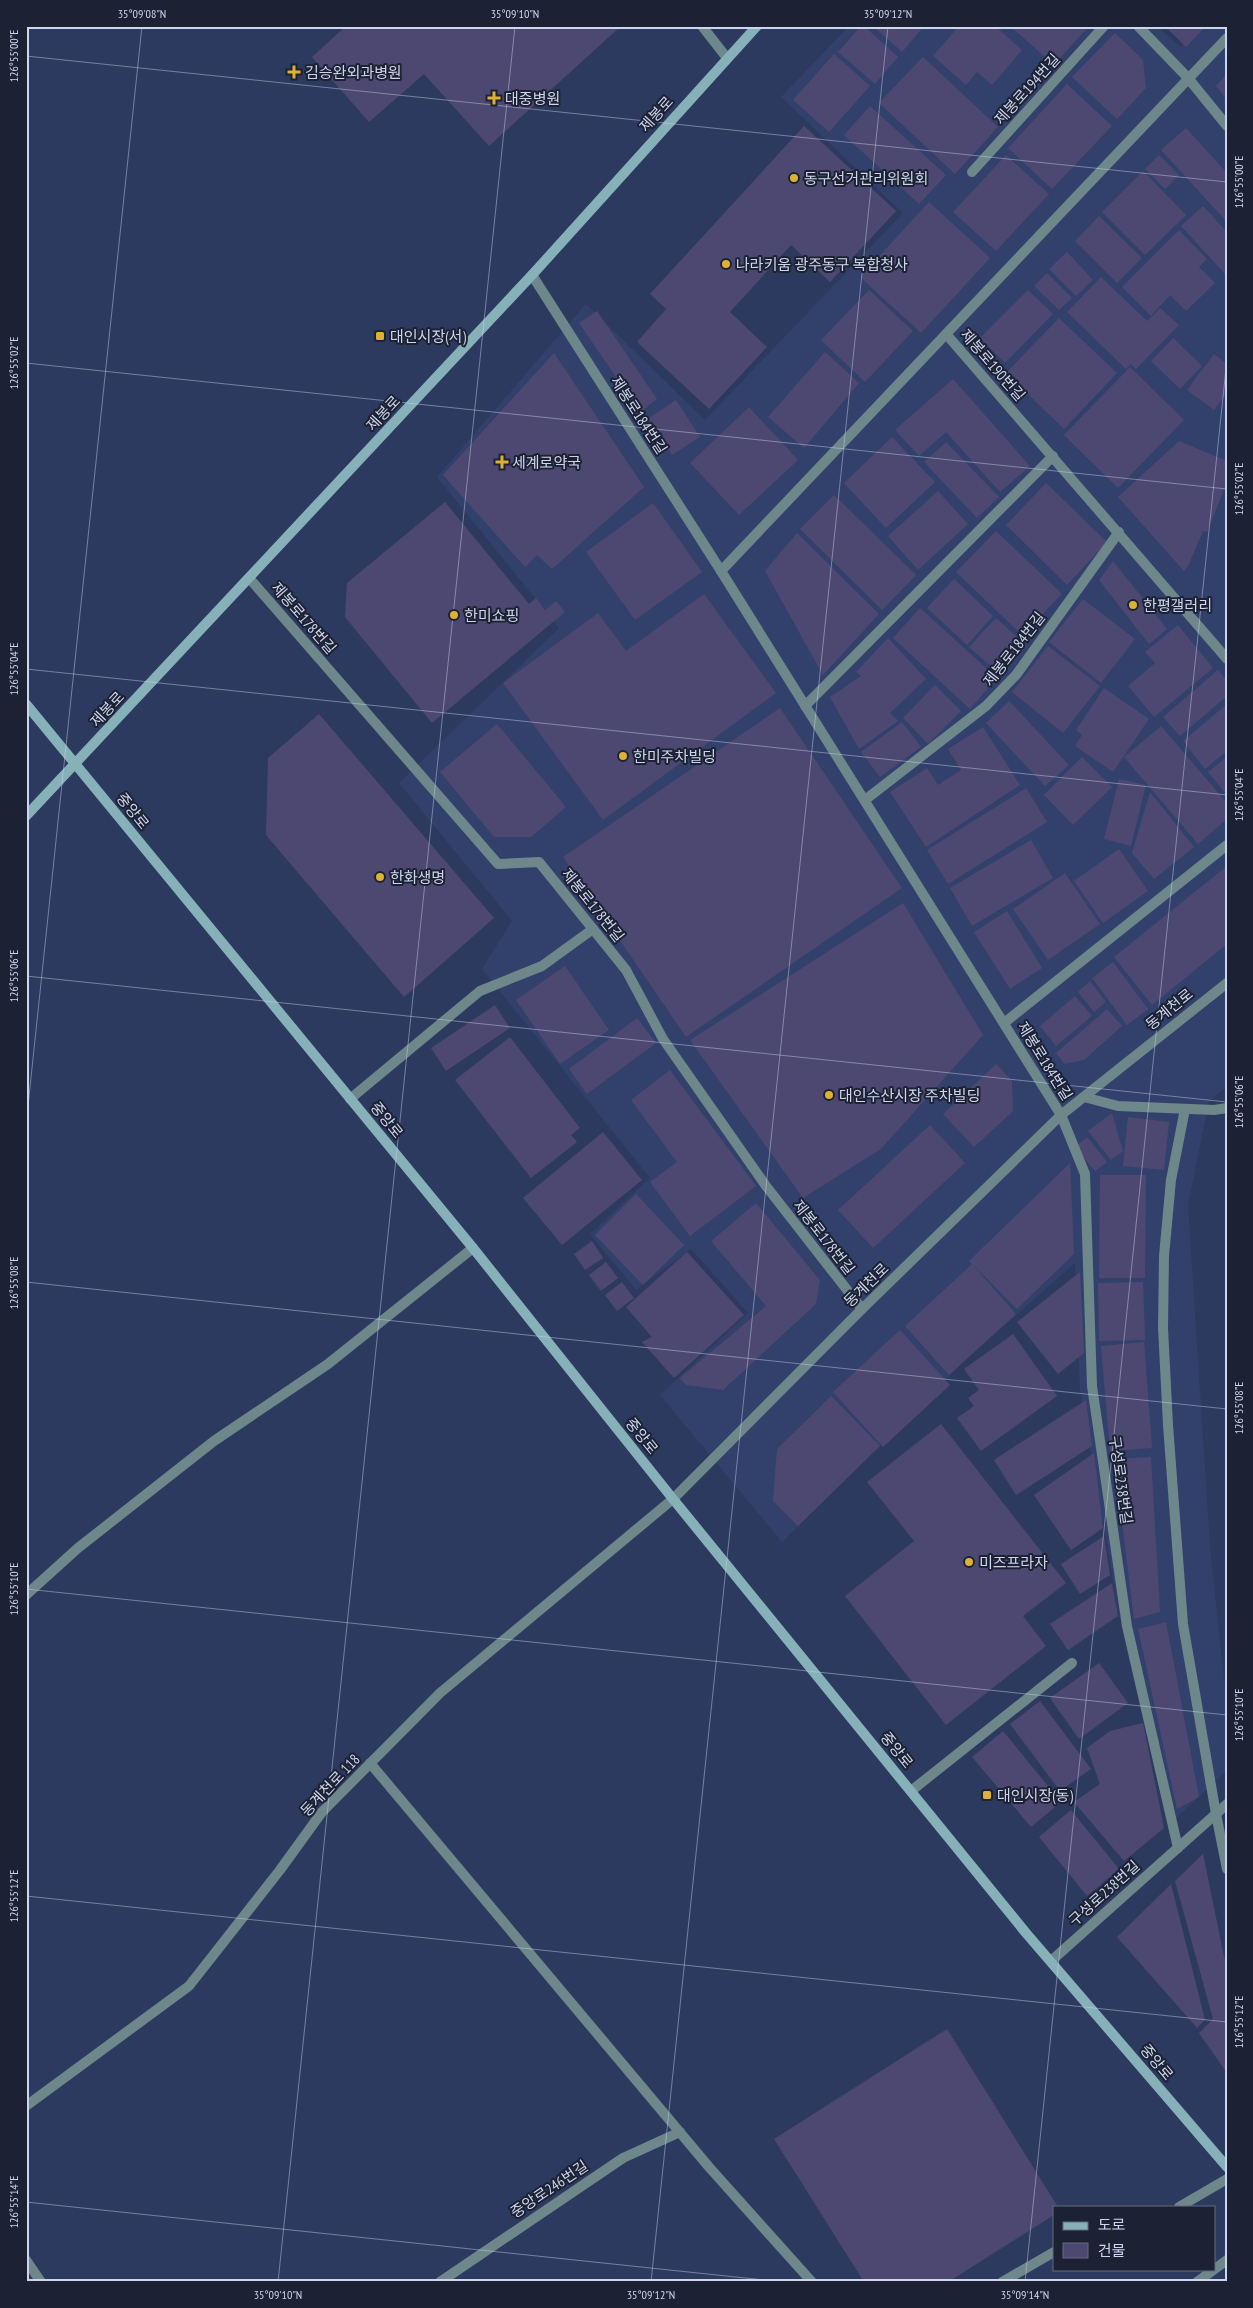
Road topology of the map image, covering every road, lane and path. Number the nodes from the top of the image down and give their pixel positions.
1 (702, 26) edge
2 (758, 26) edge
3 (1104, 26) edge
4 (1138, 26) edge
5 (1227, 38) edge
6 (727, 58) junction
7 (1188, 78) junction
8 (1227, 126) edge
9 (972, 172) dead end
10 (532, 275) junction
11 (947, 335) junction
12 (1053, 456) junction
13 (1118, 532) junction
14 (721, 571) junction
15 (250, 579) junction
16 (1227, 659) edge
17 (26, 704) edge
18 (805, 706) junction
19 (75, 764) junction
20 (864, 800) junction
21 (26, 816) edge
22 (1227, 845) edge
23 (593, 929) junction
24 (1227, 983) edge
25 (1004, 1023) junction
26 (1084, 1097) junction
27 (350, 1098) junction
28 (1227, 1108) edge
29 (1185, 1109) junction
30 (1061, 1115) junction
31 (473, 1248) junction
32 (862, 1309) junction
33 (673, 1499) junction
34 (26, 1595) edge
35 (1072, 1663) dead end
36 (370, 1763) junction
37 (911, 1791) junction
38 (1227, 1804) edge
39 (1216, 1814) junction
40 (1178, 1848) junction
41 (1227, 1869) edge
42 (1051, 1961) junction
43 (26, 2106) edge
44 (680, 2132) junction
45 (1227, 2168) edge
46 (1227, 2179) edge
47 (1181, 2206) edge
48 (1053, 2253) edge
49 (26, 2260) edge
50 (1227, 2260) edge
51 (1216, 2268) edge
52 (1213, 2270) edge
53 (41, 2282) edge
54 (440, 2282) edge
55 (812, 2282) edge
56 (1002, 2282) edge
57 (1197, 2282) edge

1 - 6 street
2 - 6 main road, 제봉로
3 - 9 street, 제봉로194번길
4 - 7 street
5 - 7 street
6 - 10 main road, 제봉로
7 - 8 street
7 - 11 street, 제봉로190번길
10 - 14 street, 제봉로184번길
10 - 15 main road, 제봉로
11 - 12 street, 제봉로190번길
11 - 14 street
12 - 13 street, 제봉로190번길
12 - 18 street
13 - 16 street, 제봉로190번길
13 - 20 street, 제봉로184번길
14 - 18 street, 제봉로184번길
15 - 19 main road, 제봉로
15 - 23 street, 제봉로178번길
17 - 19 main road, 중앙로
18 - 20 street, 제봉로184번길
19 - 21 main road, 제봉로
19 - 27 main road, 중앙로
20 - 25 street, 제봉로184번길
22 - 25 street, 제봉로184번길
23 - 27 street, 중앙로
23 - 32 street, 제봉로178번길
24 - 26 street, 동계천로
25 - 30 street, 제봉로184번길
26 - 29 street
26 - 30 street, 동계천로
27 - 31 main road, 중앙로
28 - 29 street
29 - 39 street
30 - 32 street, 동계천로
30 - 40 street, 구성로238번길
31 - 33 main road, 중앙로
31 - 34 street
32 - 33 street, 동계천로
33 - 36 street, 동계천로 118
33 - 37 main road, 중앙로
35 - 37 street, 중앙로
36 - 43 street, 동계천로 118
36 - 44 street
37 - 42 main road, 중앙로
38 - 39 street, 구성로238번길
39 - 40 street, 구성로238번길
39 - 41 street
40 - 42 street, 구성로238번길
42 - 45 main road, 중앙로
44 - 54 street, 중앙로246번길
44 - 55 street
46 - 47 street
48 - 56 street
49 - 53 street
50 - 51 street
52 - 57 street

